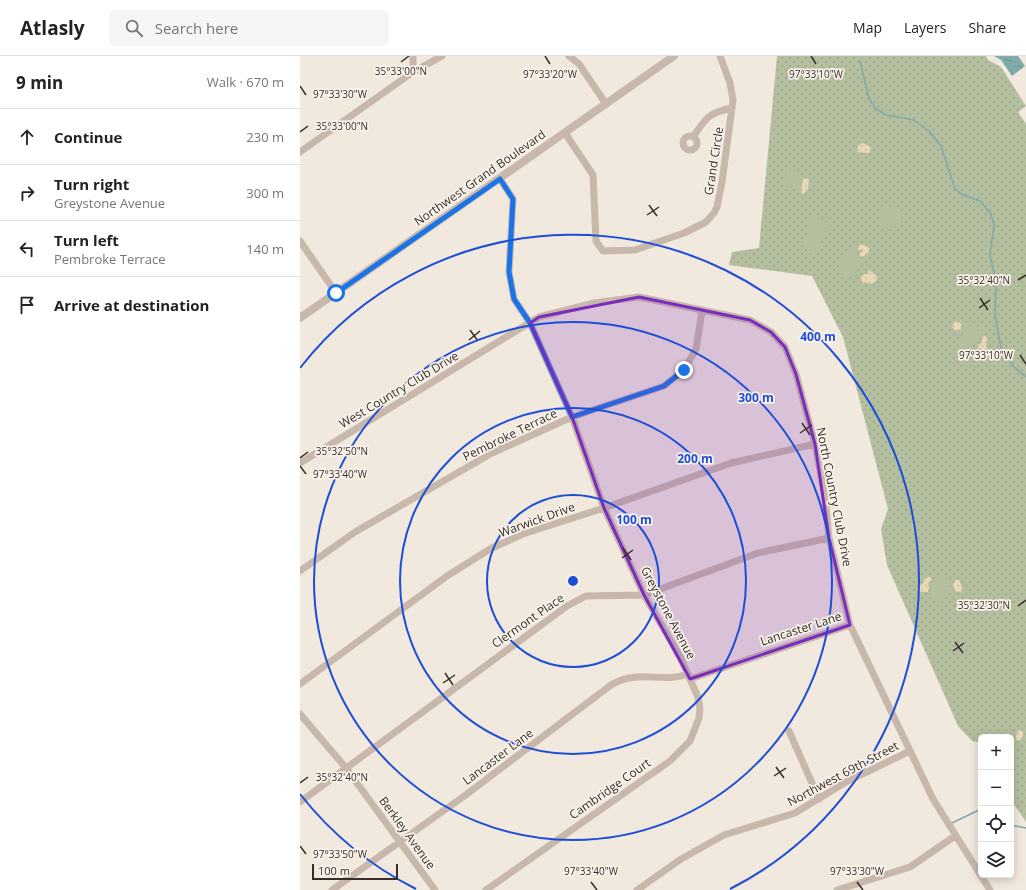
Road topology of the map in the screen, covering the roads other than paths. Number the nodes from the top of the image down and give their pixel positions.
1 (413, 56) edge
2 (442, 56) edge
3 (569, 56) edge
4 (674, 56) edge
5 (720, 56) edge
6 (413, 72) junction
7 (606, 104) junction
8 (732, 108) junction
9 (565, 134) junction
10 (692, 136) dead end
11 (300, 152) edge
12 (500, 179) junction
13 (300, 241) edge
14 (336, 293) junction
15 (702, 311) junction
16 (300, 318) edge
17 (530, 323) junction
18 (572, 417) junction
19 (815, 444) junction
20 (300, 464) edge
21 (604, 508) junction
22 (830, 538) junction
23 (300, 571) edge
24 (644, 594) junction
25 (850, 625) junction
26 (689, 676) junction
27 (300, 684) edge
28 (300, 714) edge
29 (789, 731) dead end
30 (910, 751) junction
31 (346, 768) junction
32 (818, 799) junction
33 (300, 802) edge
34 (955, 836) junction
35 (399, 841) junction
36 (332, 890) edge
37 (436, 890) edge
38 (486, 890) edge
39 (637, 890) edge
40 (837, 890) edge
41 (990, 890) edge

1 - 6 street
2 - 6 street
3 - 7 street
4 - 7 street, Northwest Grand Boulevard
5 - 8 street, Grand Circle
6 - 11 street
7 - 9 street, Northwest Grand Boulevard
8 - 9 street, Grand Circle
8 - 10 street
9 - 12 street, Northwest Grand Boulevard
12 - 14 street, Northwest Grand Boulevard
12 - 17 street, Greystone Avenue
13 - 14 street
14 - 16 street, Northwest Grand Boulevard
15 - 17 street, North Country Club Drive
15 - 18 street, Pembroke Terrace
15 - 19 street, North Country Club Drive
17 - 18 street, Greystone Avenue
17 - 20 street, West Country Club Drive
18 - 21 street, Greystone Avenue
18 - 23 street, Pembroke Terrace
19 - 21 street, Warwick Drive
19 - 22 street, North Country Club Drive
21 - 24 street, Greystone Avenue
21 - 27 street, Warwick Drive
22 - 24 street, Clermont Place
22 - 25 street, North Country Club Drive
24 - 26 street, Greystone Avenue
24 - 31 street, Clermont Place
25 - 26 street, Lancaster Lane
25 - 30 street, North Country Club Drive
26 - 35 street, Lancaster Lane
26 - 38 street, Cambridge Court
28 - 31 street, Berkley Avenue
29 - 32 street
30 - 32 street, Northwest 69th Street
30 - 34 street, North Country Club Drive
31 - 33 street, Clermont Place
31 - 35 street, Berkley Avenue
32 - 39 street, Northwest 69th Street
34 - 40 street
34 - 41 street, North Country Club Drive
35 - 36 street, Lancaster Lane
35 - 37 street, Berkley Avenue

